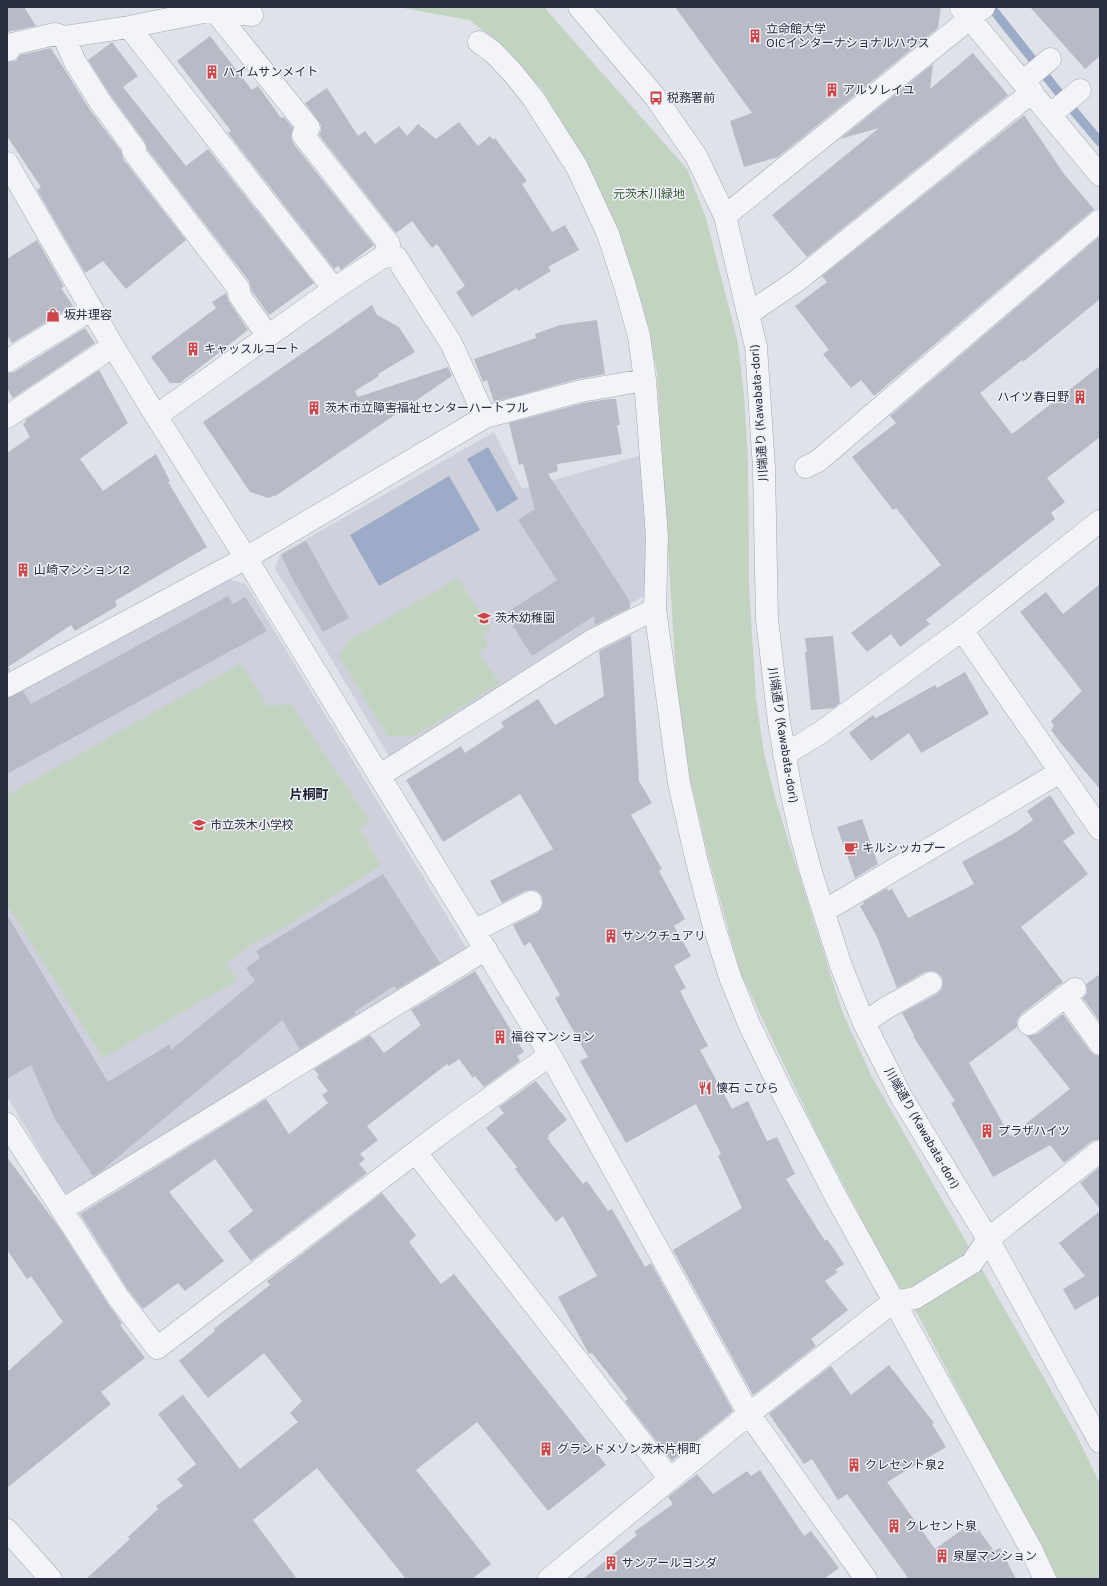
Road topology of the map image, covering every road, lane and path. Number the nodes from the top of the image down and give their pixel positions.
1 (578, 7) edge
2 (214, 10) junction
3 (973, 11) edge
4 (252, 15) dead end
5 (129, 28) junction
6 (64, 37) junction
7 (479, 42) dead end
8 (7, 50) edge
9 (1050, 59) dead end
10 (1027, 87) junction
11 (1080, 90) dead end
12 (1050, 115) junction
13 (7, 162) edge
14 (1098, 168) edge
15 (725, 216) junction
16 (1100, 220) edge
17 (384, 256) junction
18 (334, 289) junction
19 (92, 309) junction
20 (748, 314) junction
21 (268, 336) junction
22 (113, 346) junction
23 (7, 361) edge
24 (645, 380) junction
25 (156, 416) junction
26 (7, 417) edge
27 (485, 417) junction
28 (806, 467) dead end
29 (1100, 521) edge
30 (246, 558) junction
31 (655, 609) junction
32 (962, 630) junction
33 (7, 686) edge
34 (784, 755) junction
35 (1060, 772) junction
36 (379, 776) junction
37 (1100, 829) edge
38 (531, 902) dead end
39 (824, 911) junction
40 (474, 931) junction
41 (486, 949) junction
42 (931, 983) dead end
43 (864, 1023) junction
44 (1029, 1024) dead end
45 (1100, 1044) edge
46 (550, 1055) junction
47 (7, 1124) edge
48 (416, 1152) junction
49 (1099, 1154) edge
50 (62, 1210) junction
51 (988, 1239) junction
52 (893, 1302) junction
53 (750, 1414) junction
54 (1100, 1442) edge
55 (670, 1479) junction
56 (7, 1530) edge
57 (51, 1579) edge
58 (548, 1579) edge
59 (866, 1579) edge
60 (1045, 1579) edge

1 - 15 street, 川端通り (Kawabata-dori)
2 - 4 street
2 - 5 street
2 - 17 street
3 - 10 street
3 - 15 street
5 - 6 street
5 - 18 street
6 - 8 street
6 - 21 street
7 - 24 street
9 - 10 street
10 - 12 street
10 - 20 street
11 - 12 street
12 - 14 street
13 - 19 street
15 - 20 street, 川端通り (Kawabata-dori)
16 - 28 street
17 - 18 street
17 - 27 street
18 - 21 street
19 - 22 street
19 - 23 street
20 - 34 street, 川端通り (Kawabata-dori)
21 - 25 street
22 - 25 street
22 - 26 street
24 - 27 street
24 - 31 street
25 - 30 street
27 - 30 street
29 - 32 street
30 - 33 street
30 - 36 street
31 - 36 street
31 - 52 street
32 - 34 street
32 - 35 street
34 - 39 street, 川端通り (Kawabata-dori)
35 - 37 street
35 - 39 street
36 - 40 street
38 - 40 street
39 - 43 street, 川端通り (Kawabata-dori)
40 - 41 street
41 - 46 street
41 - 50 street
42 - 43 street
43 - 51 street, 川端通り (Kawabata-dori)
44 - 45 street
46 - 48 street
46 - 53 street
47 - 50 street
48 - 50 street
48 - 55 street
49 - 51 street
51 - 52 street
51 - 54 street, 川端通り (Kawabata-dori)
52 - 53 street
52 - 60 street
53 - 55 street
53 - 59 street
55 - 58 street
56 - 57 street

